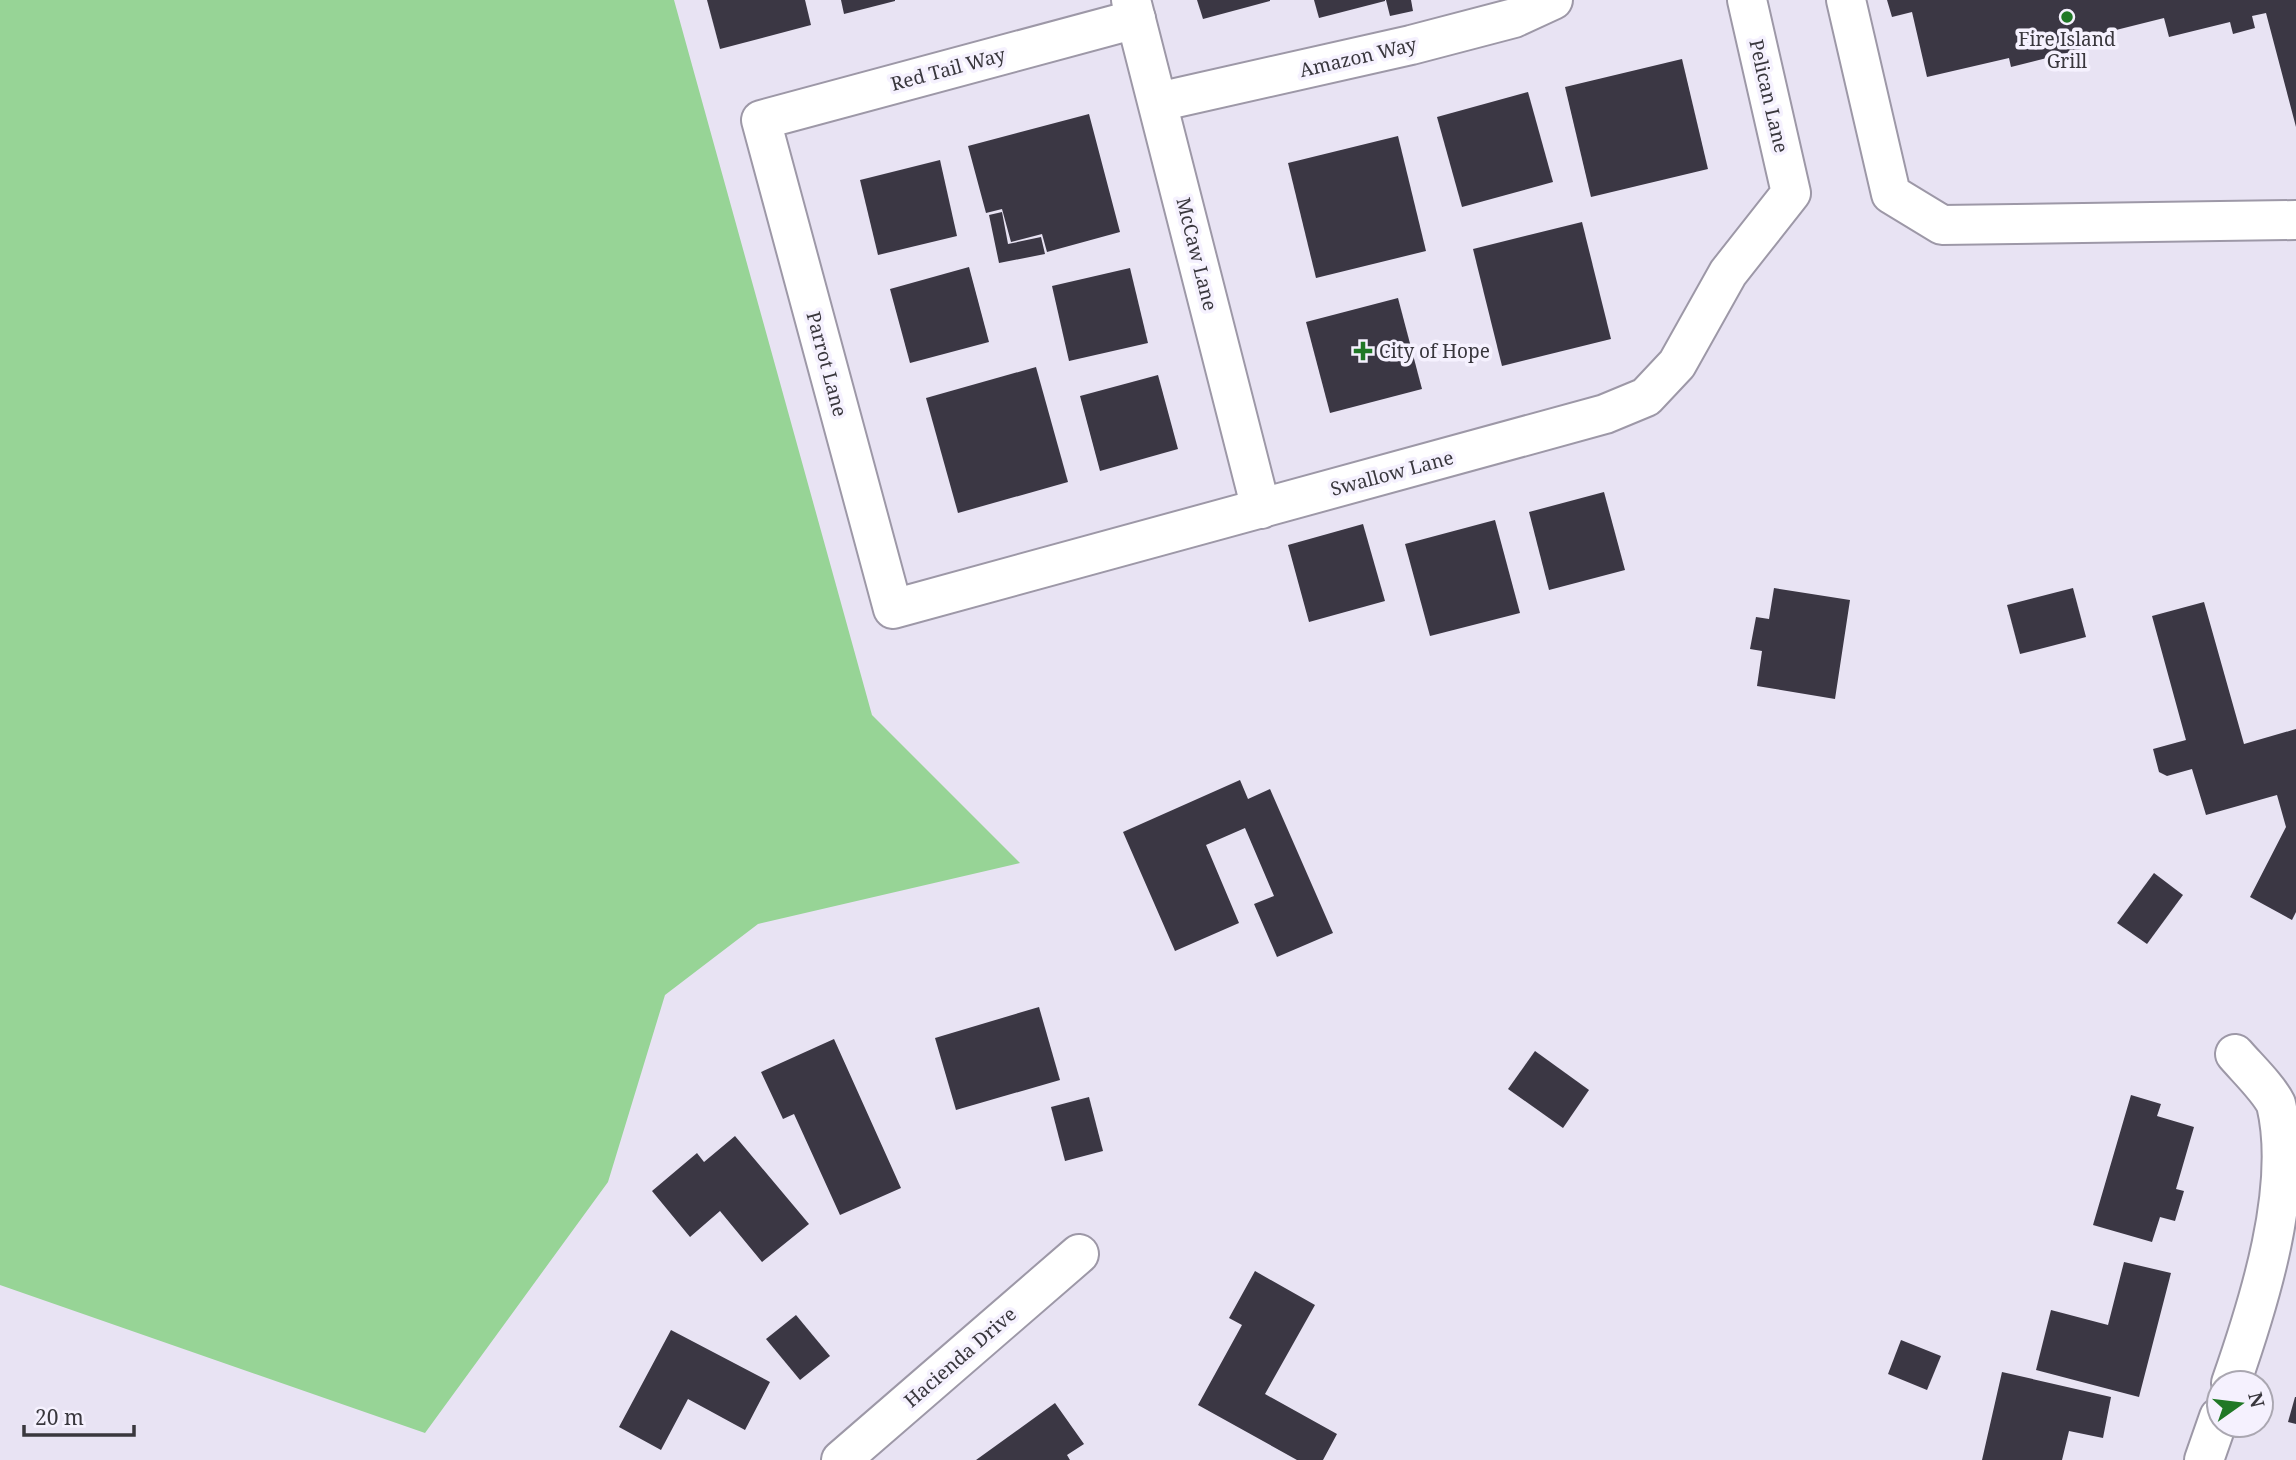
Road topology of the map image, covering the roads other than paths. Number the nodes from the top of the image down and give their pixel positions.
1 (1553, 0) edge
2 (1747, 0) edge
3 (1846, 0) edge
4 (1134, 10) edge
5 (1158, 102) junction
6 (761, 120) joint
7 (1791, 193) joint
8 (2296, 220) edge
9 (1261, 509) junction
10 (893, 608) joint
11 (2235, 1054) dead end
12 (2292, 1144) edge
13 (1079, 1254) dead end
14 (2236, 1369) edge
15 (2211, 1439) edge
16 (841, 1460) edge
17 (2204, 1460) edge

1 - 5 street, Amazon Way
2 - 7 street, Pelican Lane
3 - 8 street
4 - 5 street, McCaw Lane
4 - 6 street, Red Tail Way
5 - 9 street, McCaw Lane
6 - 10 street, Parrot Lane
7 - 9 street, Swallow Lane
9 - 10 street, Swallow Lane
11 - 12 street
12 - 14 street
13 - 16 street, Hacienda Drive
15 - 17 street

